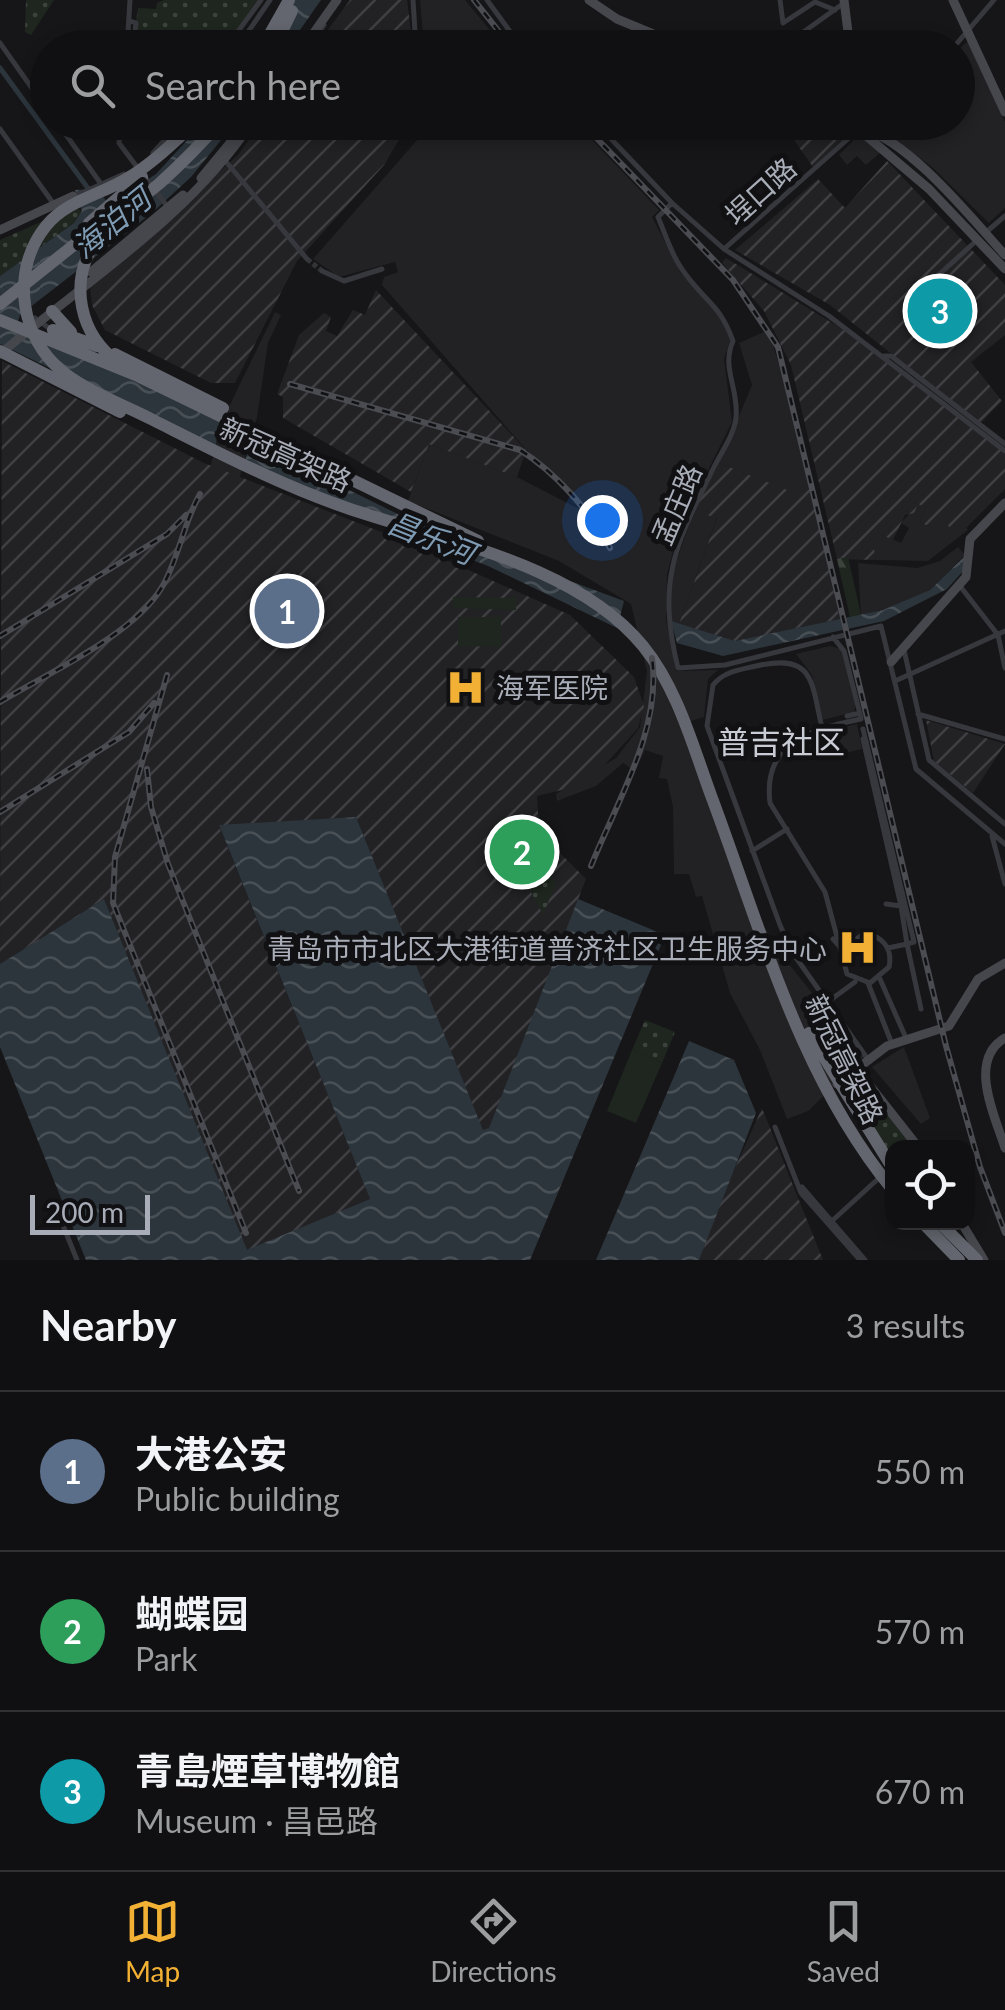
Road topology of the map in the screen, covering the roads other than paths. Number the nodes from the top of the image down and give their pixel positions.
1 (130, 0) edge
2 (261, 0) edge
3 (270, 0) edge
4 (337, 0) edge
5 (413, 0) edge
6 (487, 0) edge
7 (590, 0) edge
8 (780, 0) edge
9 (953, 0) edge
10 (994, 0) edge
11 (845, 1) edge
12 (291, 3) edge
13 (835, 10) junction
14 (134, 30) edge
15 (239, 30) edge
16 (249, 30) edge
17 (272, 30) edge
18 (280, 30) edge
19 (316, 30) edge
20 (415, 30) edge
21 (509, 30) edge
22 (642, 30) edge
23 (807, 30) edge
24 (848, 30) edge
25 (967, 30) edge
26 (972, 30) edge
27 (0, 42) edge
28 (975, 47) edge
29 (30, 85) edge
30 (1004, 110) edge
31 (0, 129) edge
32 (69, 140) edge
33 (119, 140) edge
34 (165, 140) edge
35 (177, 140) edge
36 (179, 140) edge
37 (199, 140) edge
38 (202, 140) edge
39 (236, 140) edge
40 (611, 140) edge
41 (842, 140) edge
42 (876, 140) edge
43 (224, 158) junction
44 (139, 170) junction
45 (98, 185) junction
46 (73, 196) joint
47 (672, 203) junction
48 (55, 205) junction
49 (169, 208) junction
50 (1005, 216) edge
51 (0, 230) edge
52 (981, 237) junction
53 (724, 249) junction
54 (1005, 256) edge
55 (308, 259) tunnel mouth
56 (382, 269) dead end
57 (1005, 270) edge
58 (322, 271) tunnel mouth
59 (923, 289) dead end
60 (0, 294) edge
61 (0, 304) edge
62 (52, 311) junction
63 (0, 320) edge
64 (34, 323) junction
65 (53, 330) junction
66 (84, 340) junction
67 (2, 353) edge
68 (138, 376) junction
69 (124, 405) junction
70 (222, 414) dead end
71 (1005, 448) edge
72 (347, 478) junction
73 (1005, 503) edge
74 (347, 508) junction
75 (960, 586) junction
76 (1002, 633) edge
77 (833, 636) junction
78 (904, 649) junction
79 (891, 662) junction
80 (1005, 668) edge
81 (910, 676) junction
82 (895, 682) junction
83 (918, 714) junction
84 (848, 716) dead end
85 (860, 716) junction
86 (1005, 726) edge
87 (822, 728) junction
88 (864, 729) junction
89 (780, 732) dead end
90 (1003, 738) edge
91 (794, 739) junction
92 (1005, 824) edge
93 (787, 829) junction
94 (991, 833) junction
95 (1005, 844) edge
96 (752, 851) junction
97 (1003, 866) edge
98 (1005, 884) edge
99 (886, 904) dead end
100 (901, 906) junction
101 (833, 939) dead end
102 (907, 944) junction
103 (888, 948) junction
104 (844, 950) junction
105 (1005, 965) edge
106 (880, 978) junction
107 (857, 981) junction
108 (868, 983) junction
109 (830, 1001) junction
110 (921, 1009) dead end
111 (906, 1038) junction
112 (1005, 1038) edge
113 (807, 1039) junction
114 (892, 1044) junction
115 (867, 1058) junction
116 (858, 1070) junction
117 (839, 1087) junction
118 (775, 1127) dead end
119 (1003, 1135) edge
120 (913, 1140) edge
121 (1005, 1148) edge
122 (885, 1165) edge
123 (885, 1167) edge
124 (885, 1168) edge
125 (885, 1169) edge
126 (885, 1177) edge
127 (885, 1183) edge
128 (832, 1221) junction
129 (62, 1223) dead end
130 (923, 1230) edge
131 (943, 1230) edge
132 (964, 1230) edge
133 (77, 1260) edge
134 (863, 1260) edge
135 (954, 1260) edge
136 (975, 1260) edge

1 - 14 street
2 - 15 street
3 - 16 street
4 - 19 street
5 - 20 street
6 - 21 street
7 - 22 street
8 - 13 street
9 - 25 street
10 - 26 street
11 - 13 street
11 - 24 street
12 - 17 highway
12 - 18 highway
13 - 23 street
27 - 29 street
28 - 30 street
31 - 48 street
32 - 45 street
33 - 44 street
34 - 44 street
35 - 69 highway
36 - 60 highway
37 - 61 highway
38 - 68 highway
39 - 43 street
40 - 47 street
41 - 53 street, 埕口路
42 - 52 street
43 - 49 street
43 - 55 street
44 - 45 street
44 - 49 street
45 - 46 street
46 - 48 street
47 - 53 street
47 - 77 street, 孟庄路
48 - 51 street
49 - 62 street
49 - 64 street
50 - 52 street
52 - 54 street
52 - 57 street
52 - 59 street
53 - 71 street
56 - 58 street
62 - 64 street
62 - 66 highway
63 - 68 highway
64 - 65 street
64 - 67 street
65 - 66 highway
65 - 70 street
66 - 72 highway
67 - 69 highway
67 - 74 highway
68 - 72 highway, 新冠高架路
69 - 74 highway, 新冠高架路
72 - 113 highway, 新冠高架路
73 - 75 street
74 - 113 highway, 新冠高架路
75 - 76 street
75 - 78 street
76 - 80 street
76 - 81 street
77 - 79 street, 孟庄路
77 - 85 street
78 - 79 street
78 - 81 street
79 - 82 street
81 - 82 street
81 - 83 street
82 - 94 street
83 - 90 street
83 - 92 street
84 - 85 street
85 - 87 street
85 - 88 street
86 - 90 street
87 - 91 street
87 - 96 street
88 - 100 street
88 - 102 street
89 - 91 street
91 - 93 street
93 - 96 street
93 - 104 street
94 - 95 street
94 - 97 street
96 - 109 street
97 - 98 street
99 - 100 street
100 - 102 street
101 - 104 street
102 - 103 street
102 - 110 street
103 - 104 street
103 - 106 street
104 - 107 street
105 - 111 street
105 - 116 street
106 - 108 street
106 - 111 street
107 - 108 street
107 - 109 street
108 - 114 street
109 - 115 street
111 - 114 street
112 - 119 street
113 - 122 highway
113 - 124 highway, 新冠高架路
113 - 127 highway, 新冠高架路
114 - 115 street
115 - 116 street
116 - 117 street
116 - 120 street
117 - 123 street
117 - 125 street
118 - 128 street
119 - 121 street
126 - 128 street
128 - 134 street
129 - 133 street
130 - 135 highway
131 - 136 highway
132 - 136 street

